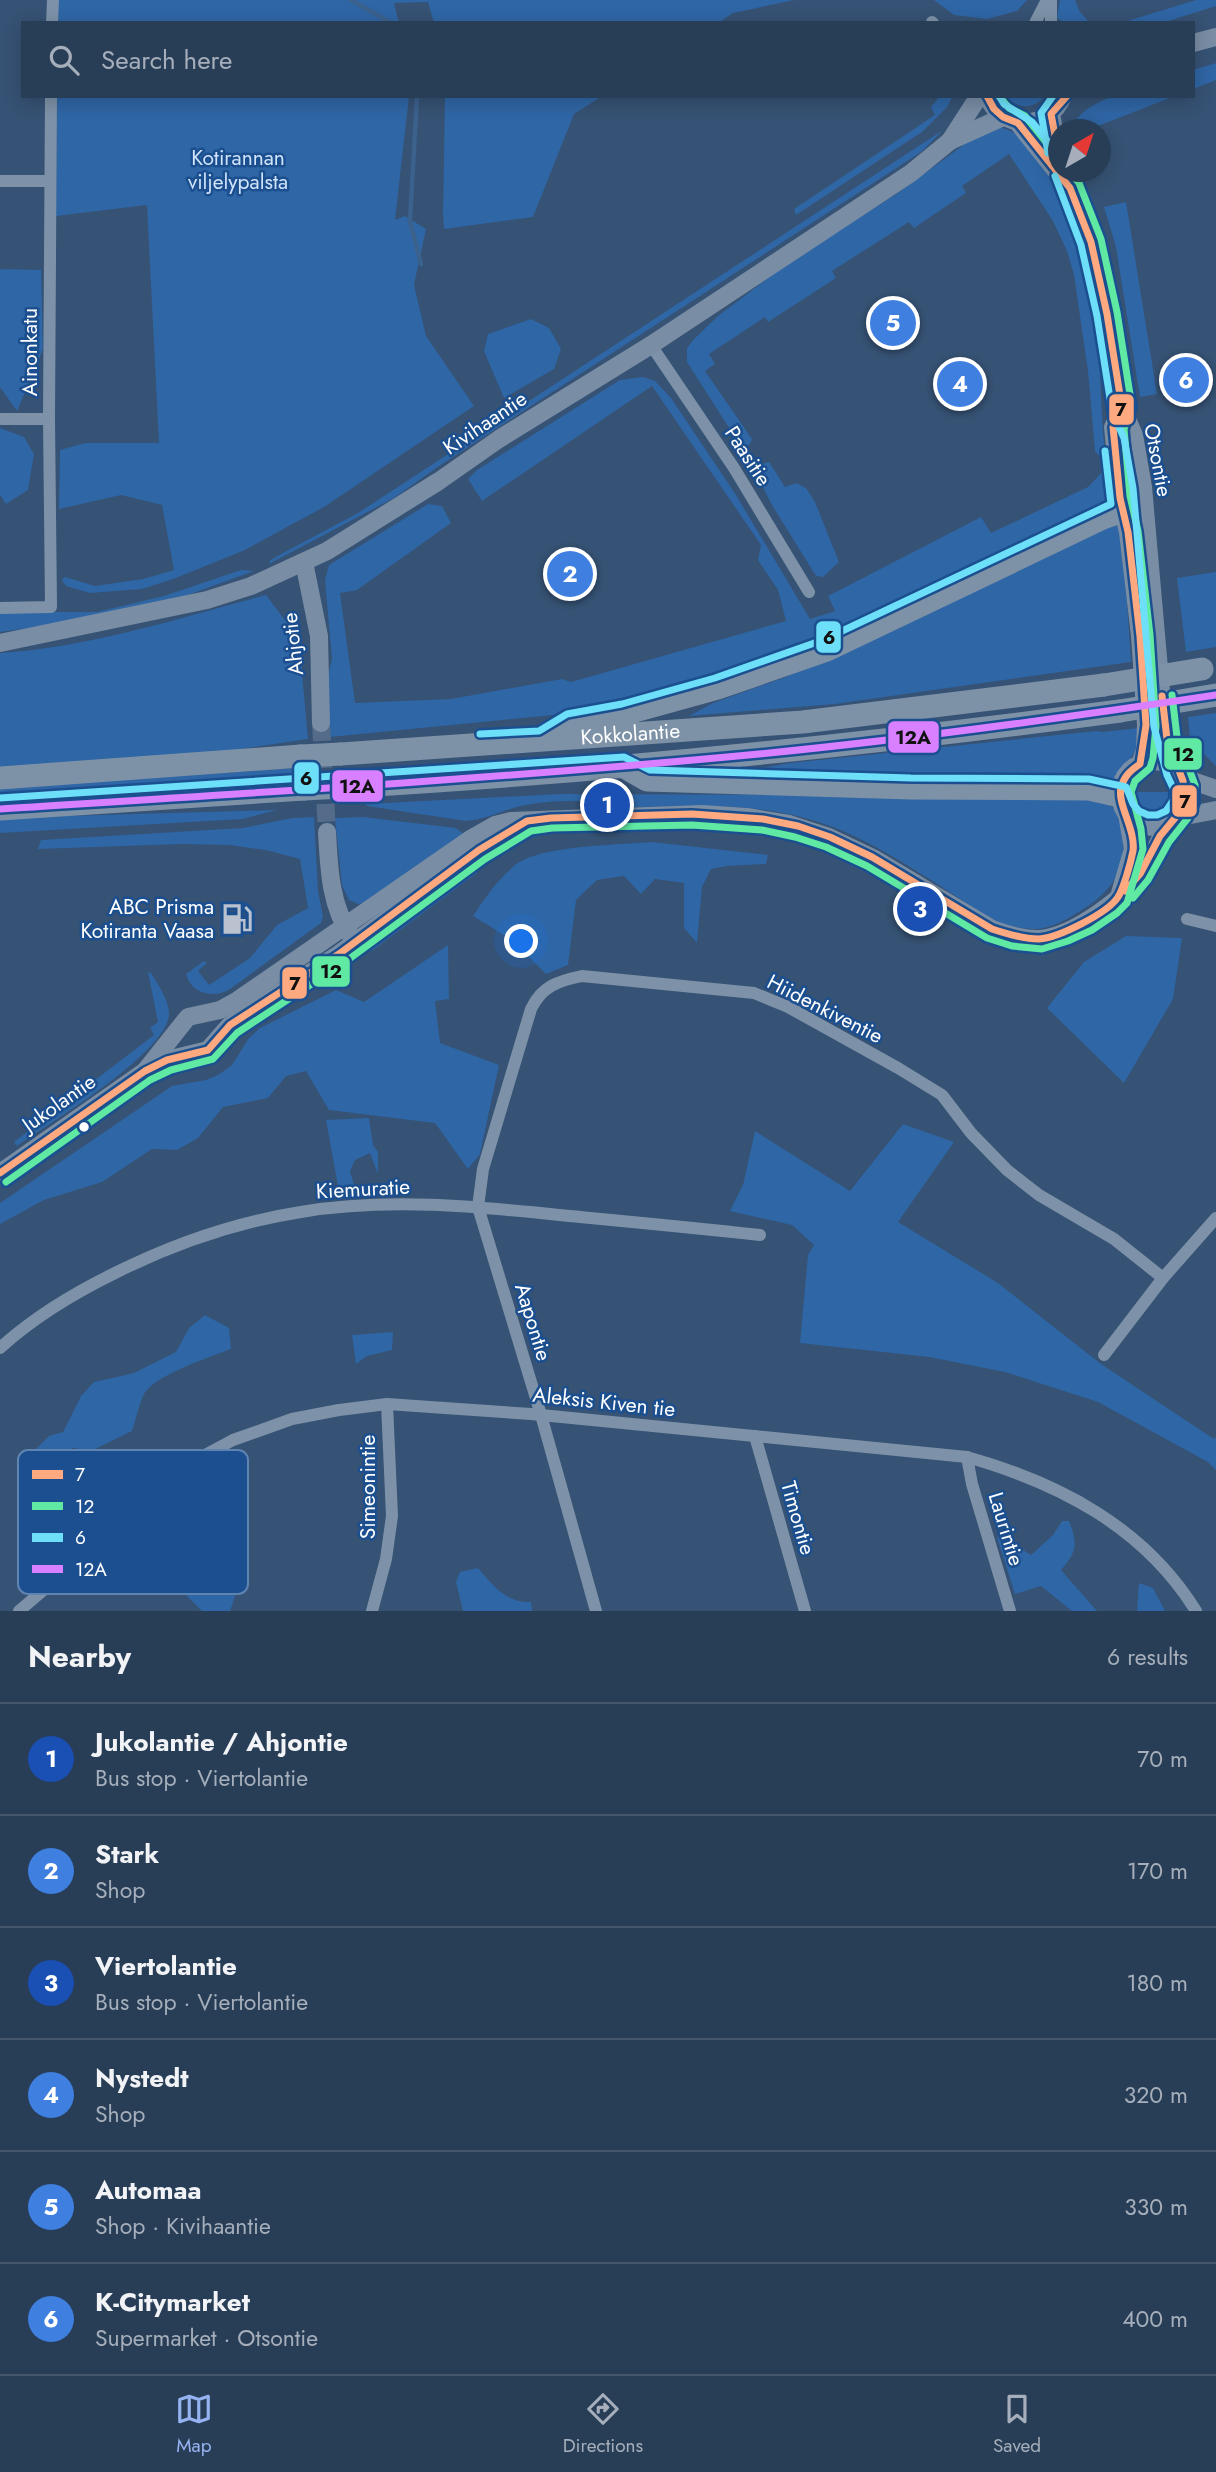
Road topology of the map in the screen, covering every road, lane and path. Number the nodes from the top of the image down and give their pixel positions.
1 (52, 0) edge
2 (1049, 0) edge
3 (52, 21) edge
4 (1036, 21) edge
5 (1051, 21) edge
6 (1216, 37) edge
7 (1195, 42) edge
8 (51, 98) edge
9 (978, 98) edge
10 (988, 98) edge
11 (1063, 98) edge
12 (1051, 114) junction
13 (1052, 119) edge
14 (1010, 120) junction
15 (950, 141) junction
16 (1048, 159) edge
17 (0, 181) edge
18 (50, 181) junction
19 (1069, 182) edge
20 (650, 345) junction
21 (0, 419) edge
22 (49, 419) junction
23 (1133, 509) junction
24 (304, 562) junction
25 (809, 592) dead end
26 (0, 608) edge
27 (0, 643) edge
28 (1209, 668) edge
29 (1216, 695) edge
30 (321, 723) tunnel mouth
31 (542, 740) junction
32 (1140, 764) junction
33 (624, 767) junction
34 (1179, 774) junction
35 (0, 778) edge
36 (1216, 789) edge
37 (1124, 805) junction
38 (0, 809) edge
39 (1216, 810) edge
40 (1174, 819) junction
41 (327, 832) tunnel mouth
42 (1119, 896) junction
43 (1187, 919) dead end
44 (1216, 926) edge
45 (350, 935) junction
46 (200, 1014) junction
47 (181, 1027) junction
48 (216, 1043) junction
49 (197, 1052) junction
50 (145, 1071) junction
51 (0, 1173) edge
52 (478, 1207) junction
53 (1216, 1218) edge
54 (760, 1236) dead end
55 (1163, 1278) junction
56 (0, 1348) edge
57 (1104, 1355) dead end
58 (387, 1404) junction
59 (541, 1415) junction
60 (755, 1436) junction
61 (213, 1450) edge
62 (967, 1457) junction
63 (39, 1594) edge
64 (22, 1610) edge
65 (372, 1611) edge
66 (596, 1611) edge
67 (805, 1611) edge
68 (1010, 1611) edge
69 (1196, 1611) edge

1 - 3 street
2 - 4 street
2 - 5 street
6 - 7 main road
8 - 18 street, Ainonkatu
9 - 15 main road, Kivihaantie
10 - 14 main road, Otsontie
11 - 12 main road
12 - 13 main road
12 - 14 main road, Kivihaantie
14 - 15 main road, Kivihaantie
14 - 16 main road, Otsontie
15 - 20 main road, Kivihaantie
17 - 18 street
18 - 22 street, Ainonkatu
19 - 23 main road, Otsontie
20 - 24 main road, Kivihaantie
20 - 25 street, Paasitie
21 - 22 street
22 - 26 street, Ainonkatu
23 - 31 highway
23 - 32 main road, Otsontie
23 - 34 main road, Otsontie
24 - 27 main road, Kivihaantie
24 - 30 main road, Ahjotie
28 - 31 highway, Kokkolantie, bridge
29 - 33 highway, Kokkolantie, bridge
31 - 35 highway, Kokkolantie, bridge
32 - 34 main road
32 - 37 main road
33 - 37 highway
33 - 38 highway, Kokkolantie, bridge
34 - 36 main road
34 - 40 main road
37 - 40 main road
37 - 42 main road
39 - 40 main road
40 - 42 main road
41 - 45 main road
42 - 45 main road
43 - 44 street
45 - 46 main road
45 - 48 main road
46 - 47 main road
46 - 48 main road
47 - 49 main road
47 - 50 main road, Jukolantie
48 - 49 main road
49 - 50 main road, Jukolantie
50 - 51 main road, Jukolantie
52 - 54 street, Kiemuratie
52 - 55 street, Hiidenkiventie
52 - 56 street, Kiemuratie
52 - 59 street, Aapontie
53 - 55 street
55 - 57 street
58 - 59 street, Aleksis Kiven tie
58 - 61 street, Aleksis Kiven tie
58 - 65 street, Simeonintie
59 - 60 street, Aleksis Kiven tie
59 - 66 street, Aapontie
60 - 62 street, Aleksis Kiven tie
60 - 67 street, Timontie
62 - 68 street, Laurintie
62 - 69 street, Aleksis Kiven tie
63 - 64 street, Aleksis Kiven tie

